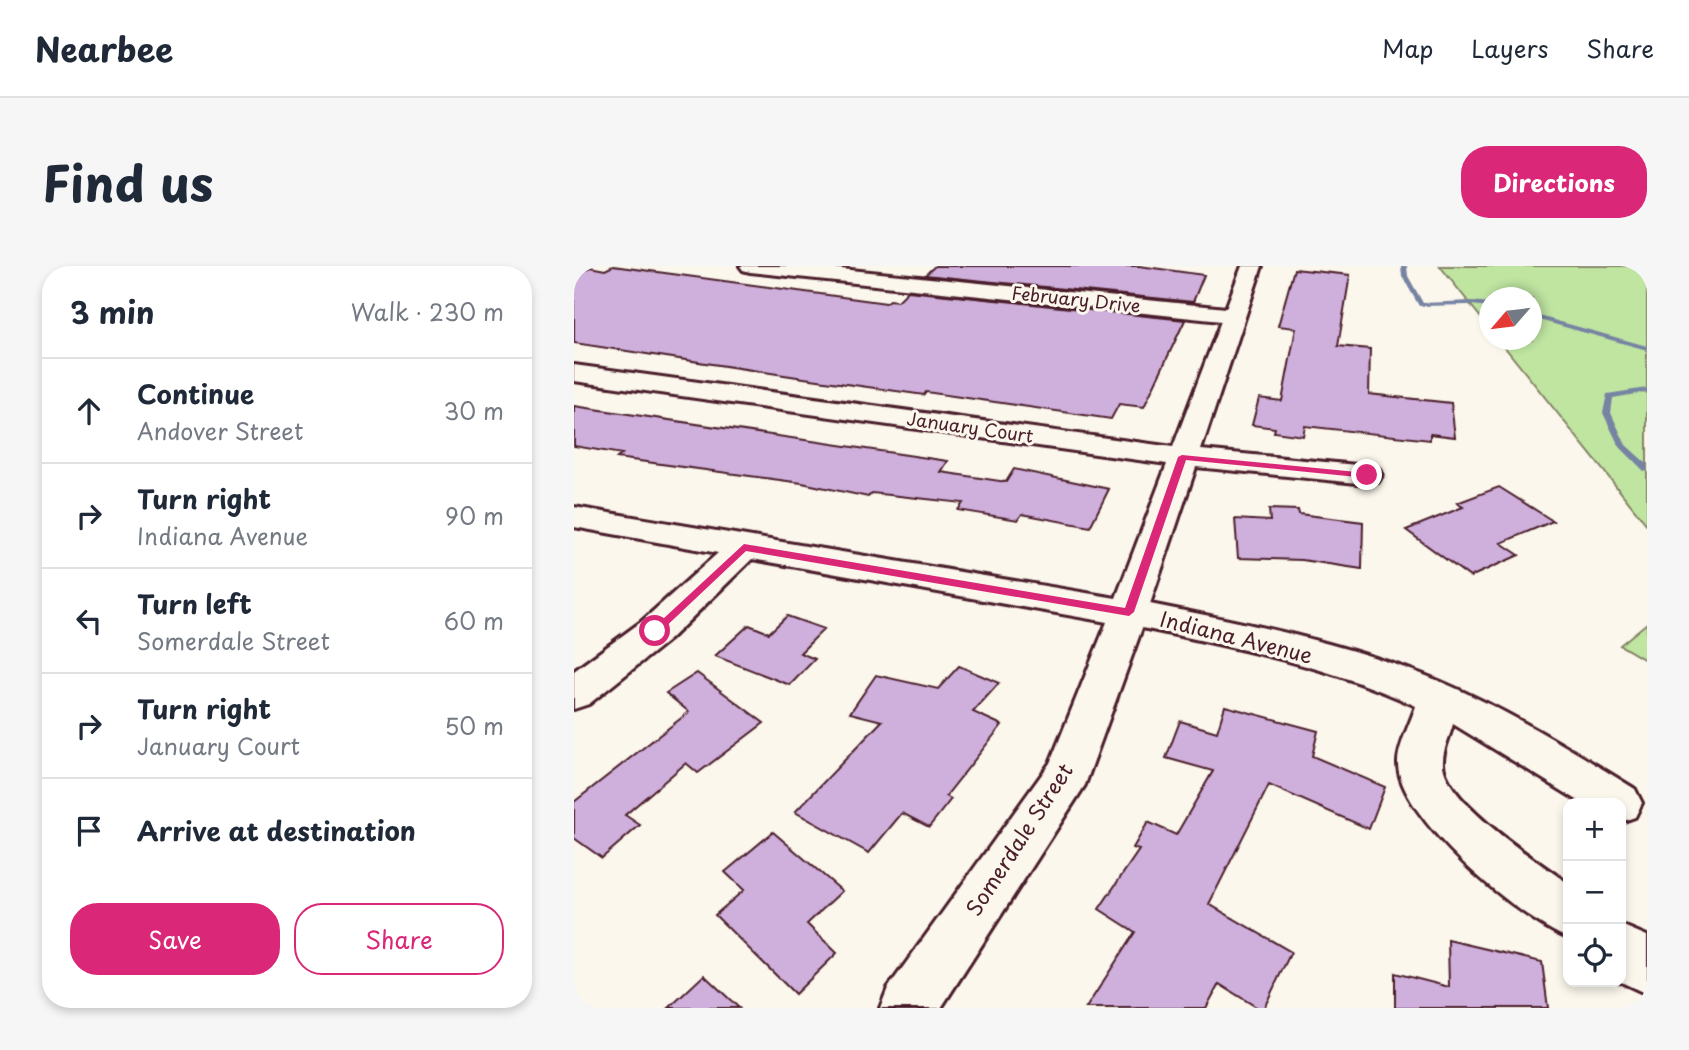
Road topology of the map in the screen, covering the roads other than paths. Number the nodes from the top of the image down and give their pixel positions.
1 (750, 266) edge
2 (1252, 266) edge
3 (1235, 316) junction
4 (574, 373) edge
5 (1182, 457) junction
6 (1367, 475) dead end
7 (574, 517) edge
8 (744, 548) junction
9 (1129, 612) junction
10 (574, 693) edge
11 (1439, 699) junction
12 (1611, 798) edge
13 (1626, 808) edge
14 (1647, 821) edge
15 (1563, 909) edge
16 (1626, 954) edge
17 (1647, 967) edge
18 (908, 1008) edge

1 - 3 street, February Drive
2 - 3 street, Somerdale Street
3 - 5 street, Somerdale Street
4 - 5 street, January Court
5 - 6 street, January Court
5 - 9 street, Somerdale Street
7 - 8 street, Indiana Avenue
8 - 9 street, Indiana Avenue
8 - 10 street
9 - 11 street, Indiana Avenue
9 - 18 street, Somerdale Street
11 - 12 street, Indiana Avenue
11 - 15 street
13 - 14 street, Indiana Avenue
16 - 17 street

